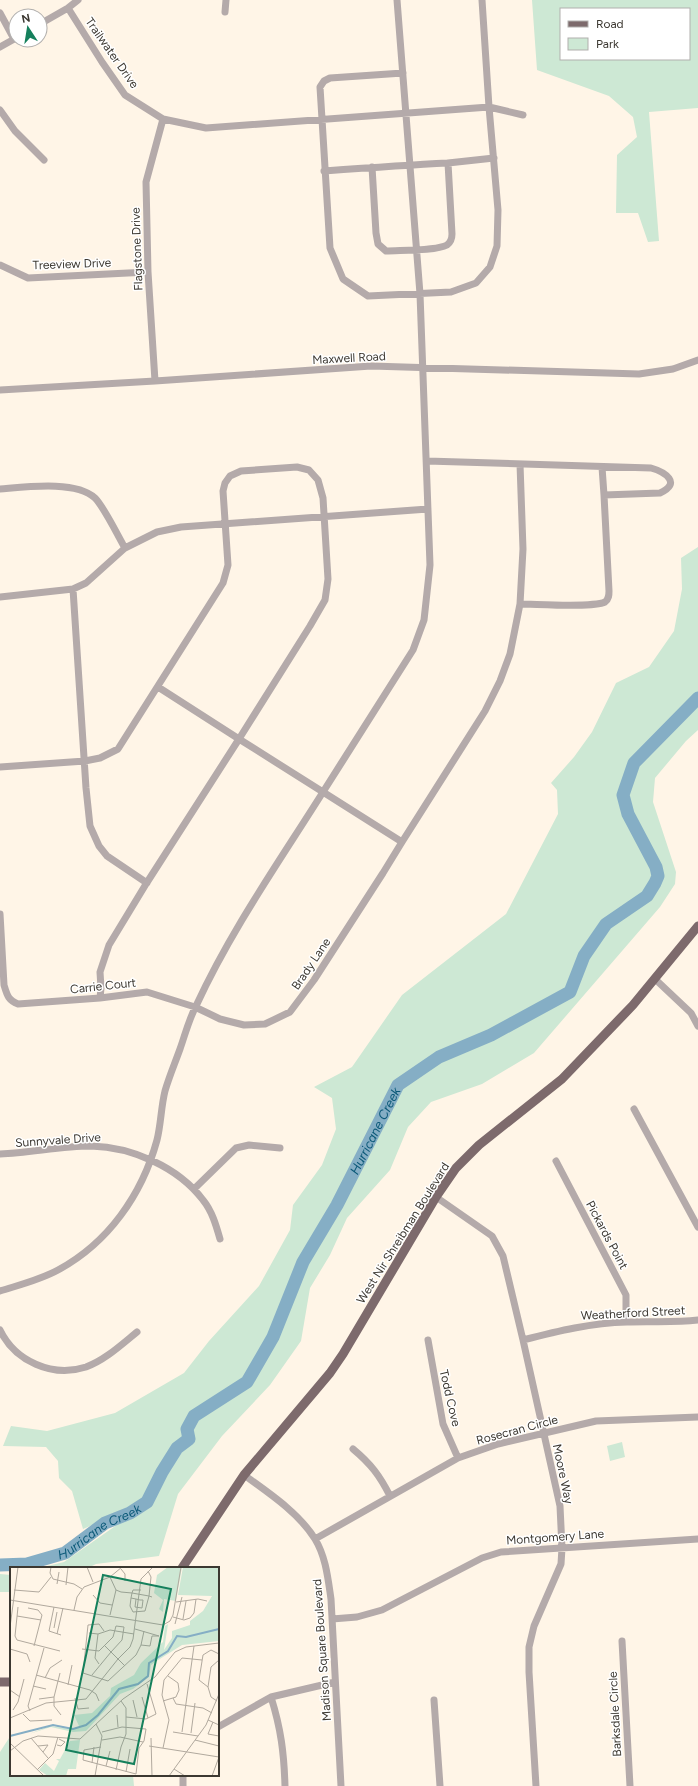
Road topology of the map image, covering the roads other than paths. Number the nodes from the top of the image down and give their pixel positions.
1 (78, 0) edge
2 (226, 0) edge
3 (397, 0) edge
4 (482, 0) edge
5 (68, 8) junction
6 (225, 12) dead end
7 (0, 14) edge
8 (48, 19) edge
9 (8, 27) edge
10 (403, 73) junction
11 (489, 107) junction
12 (0, 110) edge
13 (406, 113) junction
14 (523, 115) dead end
15 (163, 119) junction
16 (323, 119) junction
17 (494, 158) junction
18 (44, 160) dead end
19 (448, 163) junction
20 (410, 165) junction
21 (372, 167) junction
22 (324, 171) junction
23 (416, 250) junction
24 (0, 265) edge
25 (148, 272) junction
26 (420, 294) junction
27 (698, 360) edge
28 (423, 366) junction
29 (156, 381) junction
30 (0, 390) edge
31 (427, 461) junction
32 (520, 464) junction
33 (602, 467) junction
34 (0, 489) edge
35 (604, 495) junction
36 (428, 509) junction
37 (324, 517) junction
38 (225, 525) junction
39 (125, 548) junction
40 (73, 590) junction
41 (0, 597) edge
42 (520, 604) junction
43 (158, 687) junction
44 (239, 739) junction
45 (85, 761) junction
46 (0, 767) edge
47 (323, 792) junction
48 (402, 842) junction
49 (147, 883) junction
50 (0, 914) edge
51 (698, 926) edge
52 (655, 979) junction
53 (100, 998) junction
54 (195, 1007) junction
55 (698, 1026) edge
56 (634, 1108) dead end
57 (280, 1148) dead end
58 (0, 1154) edge
59 (150, 1160) junction
60 (556, 1161) dead end
61 (194, 1189) junction
62 (436, 1197) junction
63 (698, 1227) edge
64 (220, 1239) dead end
65 (0, 1291) edge
66 (698, 1320) edge
67 (626, 1322) junction
68 (0, 1330) edge
69 (137, 1332) dead end
70 (428, 1340) dead end
71 (524, 1340) junction
72 (698, 1417) edge
73 (544, 1434) junction
74 (354, 1449) dead end
75 (458, 1458) junction
76 (244, 1475) junction
77 (390, 1496) junction
78 (315, 1539) junction
79 (698, 1539) edge
80 (562, 1548) junction
81 (183, 1567) edge
82 (332, 1619) junction
83 (622, 1641) dead end
84 (335, 1682) junction
85 (271, 1697) junction
86 (434, 1700) dead end
87 (219, 1726) edge
88 (285, 1786) edge
89 (341, 1786) edge
90 (440, 1786) edge
91 (536, 1786) edge
92 (630, 1786) edge

1 - 5 street
2 - 6 street
3 - 10 street
4 - 11 street
5 - 8 street
5 - 15 street, Trailwater Drive
7 - 9 street
10 - 13 street
10 - 16 street
11 - 13 street, Trailwater Drive
11 - 14 street, Trailwater Drive
11 - 17 street
12 - 18 street
13 - 16 street, Trailwater Drive
13 - 20 street
15 - 16 street, Trailwater Drive
15 - 25 street, Flagstone Drive
16 - 22 street
17 - 19 street
17 - 26 street
19 - 20 street
19 - 23 street
20 - 21 street
20 - 23 street
21 - 22 street
21 - 23 street
22 - 26 street
23 - 26 street
24 - 25 street, Treeview Drive
25 - 29 street, Flagstone Drive
26 - 28 street
27 - 28 street, Maxwell Road
28 - 29 street, Maxwell Road
28 - 31 street
29 - 30 street, Maxwell Road
31 - 32 street
31 - 36 street
32 - 33 street
32 - 42 street, Brady Lane
33 - 35 street
33 - 35 street
34 - 39 street
35 - 42 street
36 - 37 street
36 - 47 street
37 - 38 street
37 - 38 street
37 - 44 street
38 - 39 street
38 - 43 street
39 - 40 street
40 - 41 street
40 - 45 street
42 - 48 street, Brady Lane
43 - 44 street
43 - 45 street
44 - 47 street
44 - 49 street
45 - 46 street
45 - 49 street
47 - 48 street
47 - 54 street
48 - 54 street, Brady Lane
49 - 53 street
50 - 53 street, Carrie Court
51 - 52 main road, West Nir Shreibman Boulevard
52 - 55 street
52 - 62 main road, West Nir Shreibman Boulevard
53 - 54 street, Carrie Court
54 - 59 street
56 - 63 street
57 - 61 street
58 - 59 street, Sunnyvale Drive
59 - 61 street, Sunnyvale Drive
59 - 65 street
60 - 67 street, Pickards Point
61 - 64 street, Sunnyvale Drive
62 - 71 street, Moore Way
62 - 76 main road, West Nir Shreibman Boulevard
66 - 67 street, Weatherford Street
67 - 71 street, Weatherford Street
68 - 69 street
70 - 75 street, Todd Cove
71 - 73 street, Moore Way
72 - 73 street, Rosecran Circle
73 - 75 street, Rosecran Circle
73 - 80 street, Moore Way
74 - 77 street
75 - 77 street, Rosecran Circle
76 - 78 street, Madison Square Boulevard
76 - 81 main road, West Nir Shreibman Boulevard
77 - 78 street, Rosecran Circle
78 - 82 street, Madison Square Boulevard
79 - 80 street, Montgomery Lane
80 - 82 street, Montgomery Lane
80 - 91 street, Moore Way
82 - 84 street, Madison Square Boulevard
83 - 92 street, Barksdale Circle
84 - 85 street
84 - 89 street, Madison Square Boulevard
85 - 87 street
85 - 88 street
86 - 90 street

